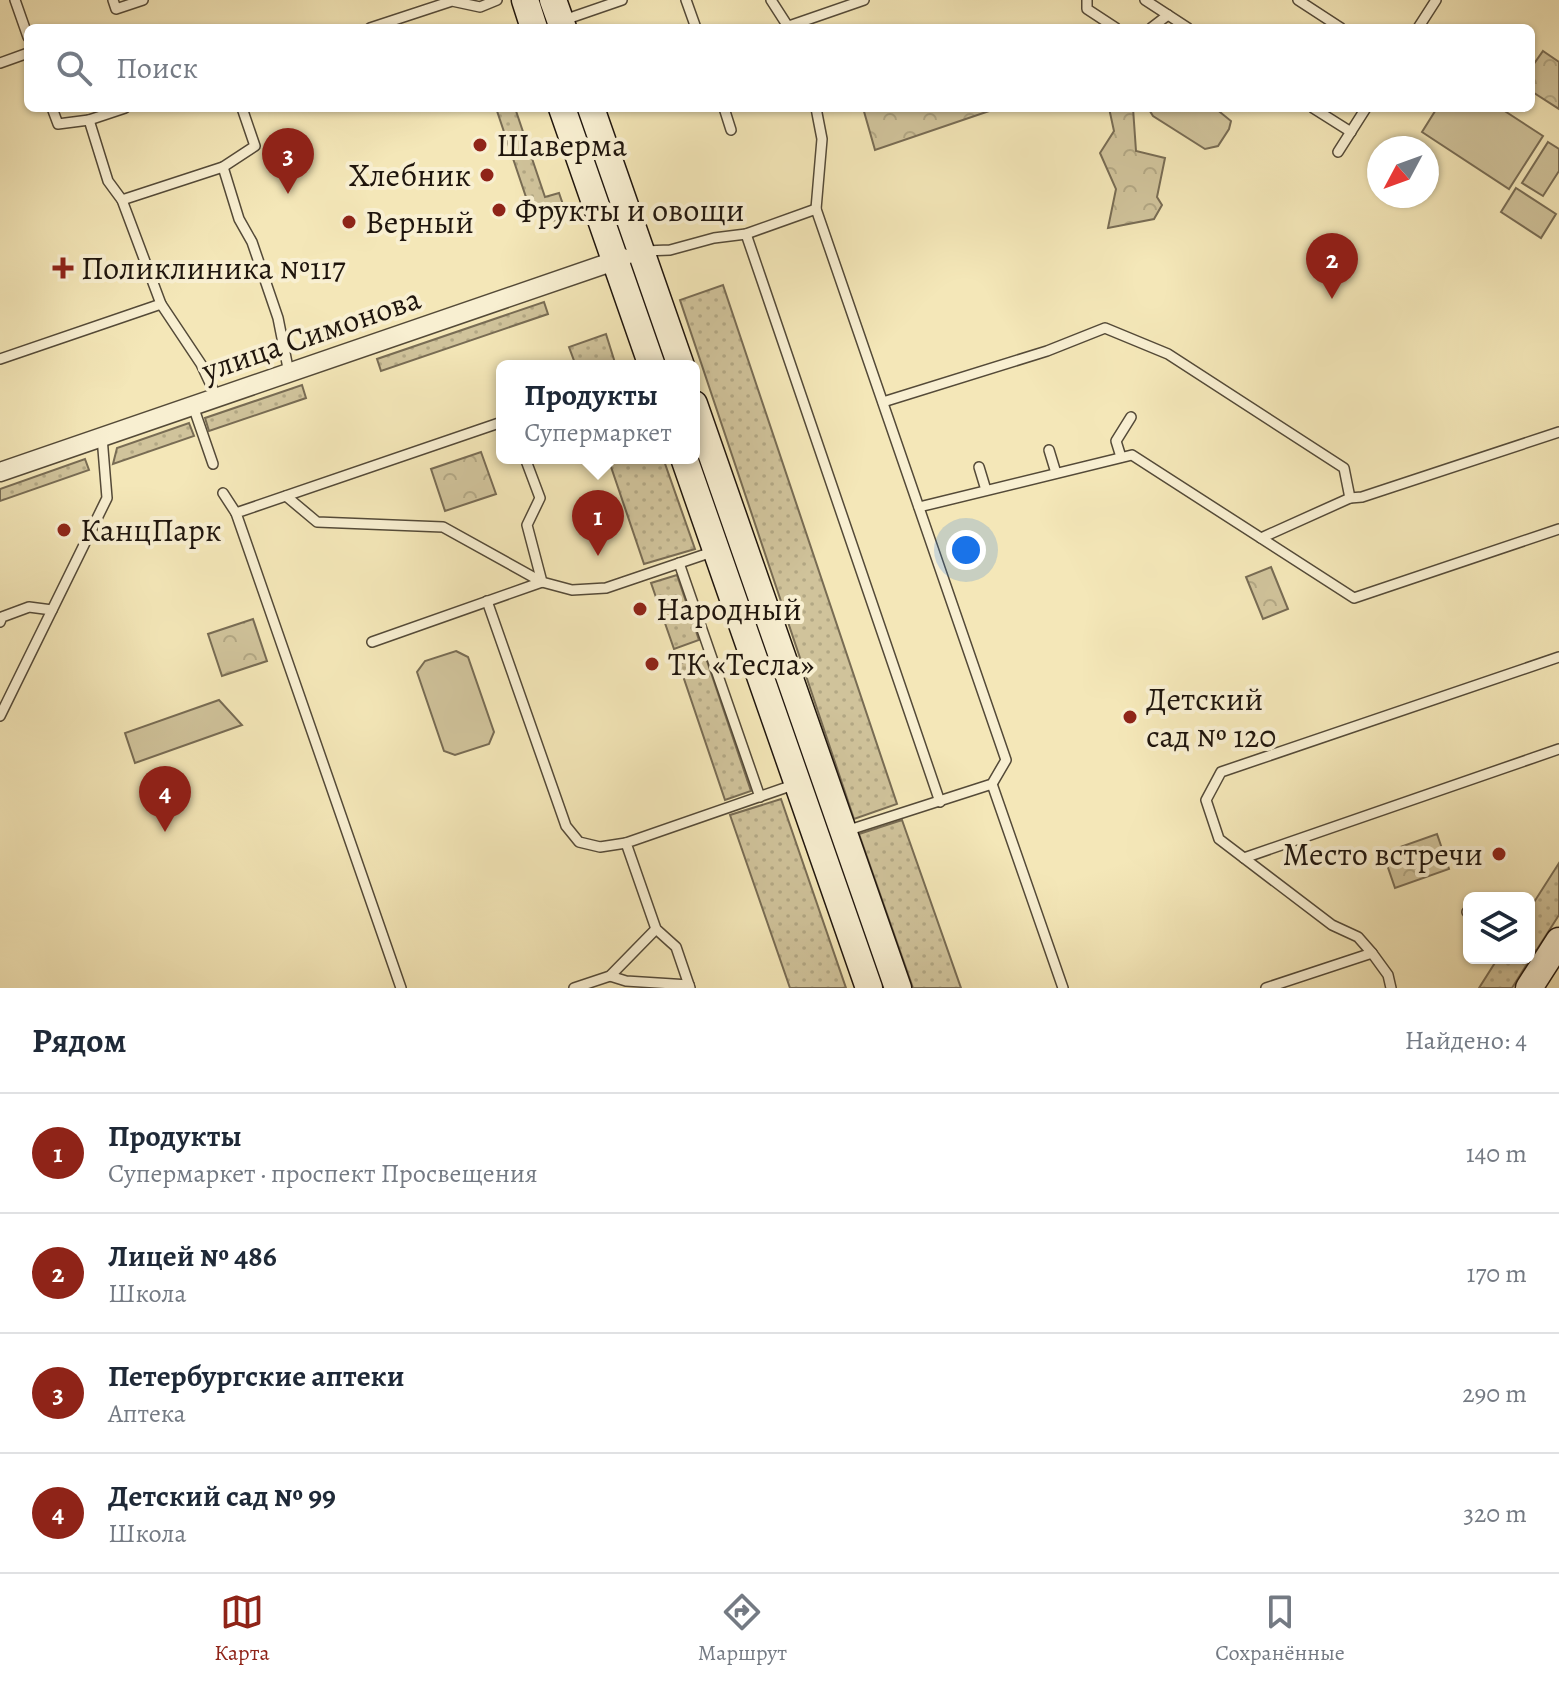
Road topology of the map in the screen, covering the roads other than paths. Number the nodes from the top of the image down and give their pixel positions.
1 (15, 0) edge
2 (113, 0) edge
3 (143, 0) edge
4 (497, 0) edge
5 (525, 0) edge
6 (622, 0) edge
7 (686, 0) edge
8 (771, 0) edge
9 (864, 0) edge
10 (1087, 0) edge
11 (1145, 0) edge
12 (1298, 0) edge
13 (1436, 0) edge
14 (1168, 15) junction
15 (559, 16) edge
16 (382, 24) edge
17 (533, 24) edge
18 (695, 24) edge
19 (786, 24) edge
20 (797, 24) edge
21 (1110, 24) edge
22 (1156, 24) edge
23 (1182, 24) edge
24 (1335, 24) edge
25 (1421, 24) edge
26 (24, 26) edge
27 (24, 54) edge
28 (0, 63) edge
29 (54, 112) edge
30 (113, 112) edge
31 (243, 112) edge
32 (563, 112) edge
33 (592, 112) edge
34 (725, 112) edge
35 (817, 112) edge
36 (1319, 112) edge
37 (1364, 112) edge
38 (89, 120) junction
39 (731, 130) dead end
40 (1351, 132) junction
41 (1338, 152) dead end
42 (223, 167) junction
43 (122, 200) junction
44 (816, 209) junction
45 (746, 234) junction
46 (641, 251) junction
47 (616, 260) junction
48 (161, 304) junction
49 (0, 359) edge
50 (650, 360) edge
51 (679, 360) edge
52 (289, 373) junction
53 (217, 398) junction
54 (883, 402) junction
55 (193, 406) junction
56 (1131, 417) dead end
57 (700, 421) edge
58 (496, 424) edge
59 (1559, 432) edge
60 (102, 437) junction
61 (1049, 450) dead end
62 (1121, 457) junction
63 (213, 464) dead end
64 (527, 464) edge
65 (686, 464) edge
66 (979, 467) dead end
67 (0, 472) edge
68 (1056, 473) junction
69 (986, 490) junction
70 (223, 493) dead end
71 (286, 496) junction
72 (1350, 498) junction
73 (919, 507) junction
74 (236, 513) junction
75 (1559, 529) edge
76 (1261, 538) junction
77 (717, 551) junction
78 (679, 563) junction
79 (542, 582) junction
80 (487, 601) junction
81 (52, 610) junction
82 (0, 622) edge
83 (372, 642) dead end
84 (1559, 657) edge
85 (0, 716) edge
86 (1559, 749) edge
87 (798, 783) junction
88 (992, 784) junction
89 (760, 797) junction
90 (940, 802) junction
91 (843, 832) junction
92 (626, 843) junction
93 (1244, 858) junction
94 (656, 929) junction
95 (1559, 941) edge
96 (1372, 953) junction
97 (1547, 969) edge
98 (610, 976) junction
99 (690, 986) edge
100 (401, 988) edge
101 (574, 988) edge
102 (869, 988) edge
103 (898, 988) edge
104 (1063, 988) edge
105 (1266, 988) edge
106 (1391, 988) edge
107 (1529, 988) edge

1 - 26 lane
2 - 3 lane
4 - 16 lane
5 - 17 main road
6 - 15 lane
7 - 18 lane
8 - 19 lane
9 - 20 lane
10 - 21 lane
11 - 14 lane
12 - 24 lane
13 - 25 lane
14 - 22 lane
14 - 23 lane
27 - 28 lane
29 - 38 lane
30 - 38 lane
31 - 42 lane
32 - 47 main road
33 - 46 main road
34 - 39 lane
35 - 44 lane
36 - 40 lane
37 - 40 lane
38 - 43 lane
40 - 41 lane
42 - 43 lane
42 - 52 lane
43 - 48 lane
44 - 45 lane
44 - 54 lane
45 - 46 lane
45 - 90 lane
46 - 47 street, улица Симонова
46 - 51 main road
47 - 50 main road
47 - 52 street, улица Симонова
48 - 49 lane
48 - 53 lane
52 - 53 street, улица Симонова
53 - 55 street, улица Симонова
54 - 72 lane
54 - 73 lane
55 - 60 street, улица Симонова
55 - 63 lane
56 - 62 lane
57 - 91 main road
58 - 71 lane
59 - 72 lane
60 - 67 street, улица Симонова
60 - 81 lane
61 - 68 lane
62 - 68 lane
62 - 76 lane
64 - 79 lane
65 - 77 main road
66 - 69 lane
68 - 69 lane
69 - 73 lane
70 - 74 lane
71 - 74 lane
71 - 79 lane
72 - 76 lane
73 - 88 lane
74 - 100 lane
75 - 76 lane
77 - 78 lane
77 - 87 main road
78 - 79 lane
78 - 89 lane
79 - 80 lane
80 - 83 lane
80 - 92 lane
81 - 82 lane
81 - 85 lane
84 - 93 lane
86 - 93 lane
87 - 89 lane
87 - 102 main road
88 - 90 lane
88 - 104 lane
89 - 92 lane
90 - 91 lane
91 - 103 main road
92 - 94 lane
93 - 96 lane
94 - 98 lane
94 - 99 lane
95 - 97 main road
96 - 105 lane
96 - 106 lane
97 - 107 main road
98 - 99 lane
98 - 101 lane

